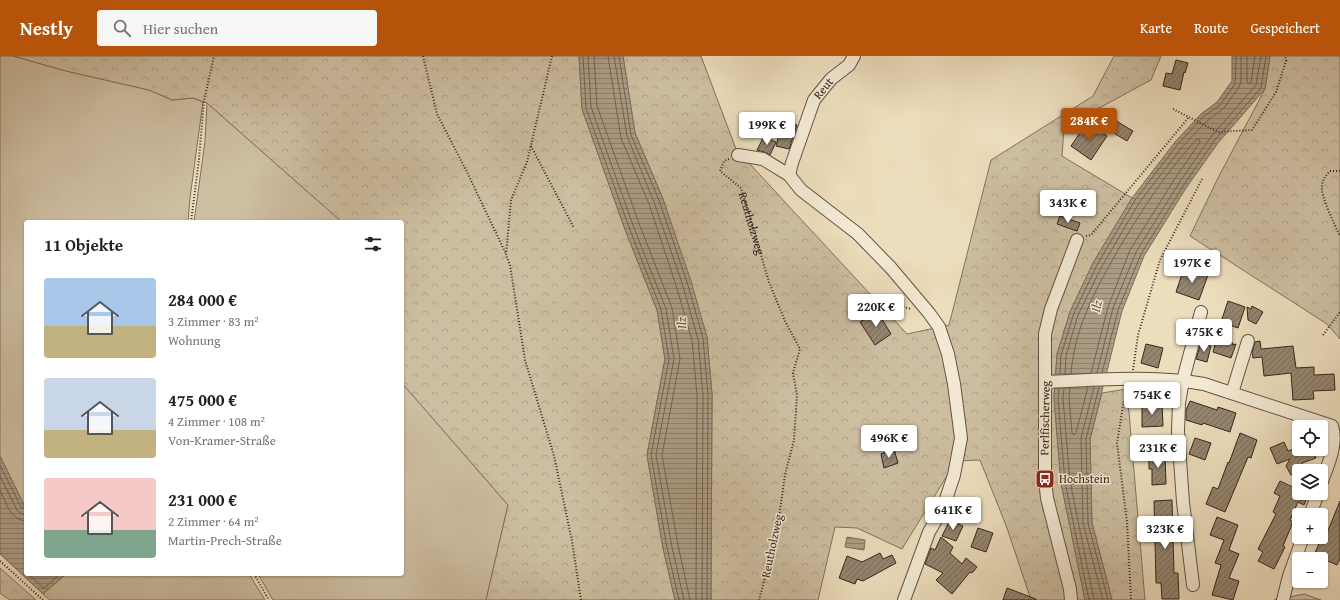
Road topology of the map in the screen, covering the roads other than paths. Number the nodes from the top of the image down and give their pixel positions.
1 (854, 56) edge
2 (738, 155) road end
3 (789, 175) junction
4 (1077, 240) road end
5 (1200, 312) dead end
6 (1248, 341) dead end
7 (1182, 380) junction
8 (1050, 382) junction
9 (1232, 393) junction
10 (1328, 464) edge
11 (1300, 544) edge
12 (1192, 585) dead end
13 (904, 600) edge
14 (1071, 600) edge
15 (1283, 600) edge

1 - 3 street, Reut
2 - 3 street
3 - 13 street
4 - 8 street, Perlfischerweg
5 - 7 street
6 - 9 street
7 - 8 street
7 - 9 street
7 - 12 street
8 - 14 street, Perlfischerweg
9 - 10 street
11 - 15 street

